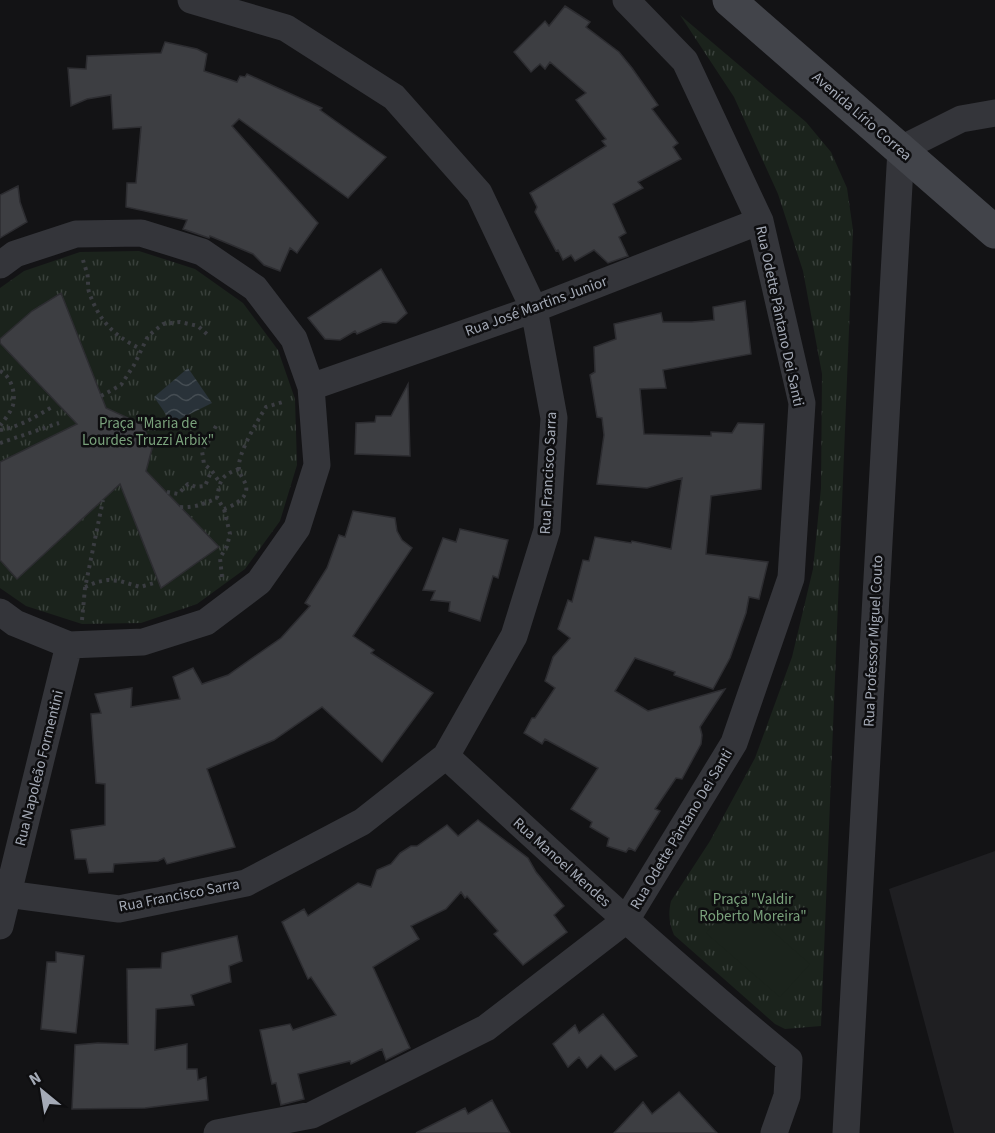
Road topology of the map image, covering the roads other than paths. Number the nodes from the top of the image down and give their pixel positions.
1 (626, 0) edge
2 (729, 0) edge
3 (199, 1) edge
4 (995, 113) edge
5 (901, 149) junction
6 (759, 221) junction
7 (995, 232) edge
8 (0, 265) edge
9 (534, 309) junction
10 (303, 393) junction
11 (0, 612) edge
12 (75, 635) junction
13 (446, 756) junction
14 (4, 893) edge
15 (626, 920) junction
16 (0, 926) edge
17 (217, 1133) edge
18 (774, 1133) edge
19 (846, 1133) edge

1 - 6 street, Rua Odette Pântano Dei Santi
2 - 5 main road, Avenida Lírio Correa
3 - 9 street, Rua Francisco Sarra
4 - 5 street
5 - 7 main road, Avenida Lírio Correa
5 - 19 street, Rua Professor Miguel Couto
6 - 9 street, Rua José Martins Junior
6 - 15 street, Rua Odette Pântano Dei Santi
8 - 10 street
9 - 10 street, Rua José Martins Junior
9 - 13 street, Rua Francisco Sarra
10 - 12 street
11 - 12 street
12 - 14 street, Rua Napoleão Formentini
13 - 14 street, Rua Francisco Sarra
13 - 15 street, Rua Manoel Mendes
14 - 16 street, Rua Napoleão Formentini
15 - 17 street, Rua Odette Pântano Dei Santi
15 - 18 street, Rua Manoel Mendes

